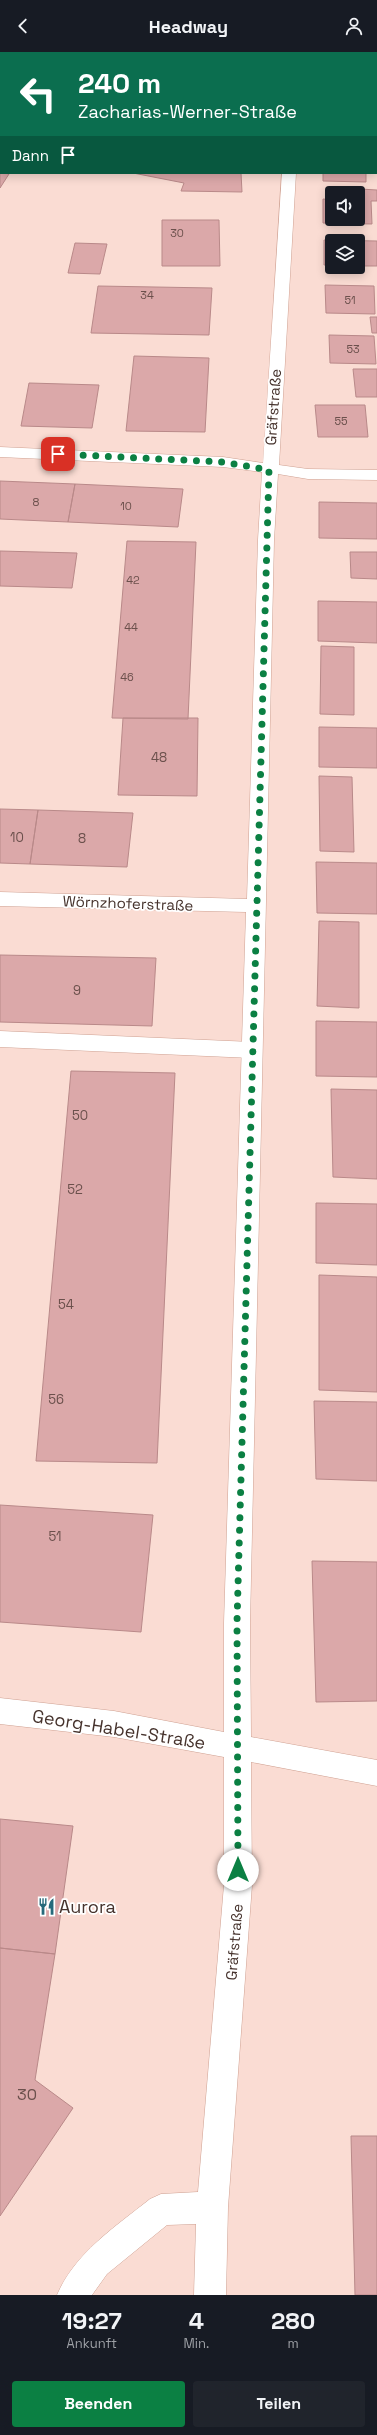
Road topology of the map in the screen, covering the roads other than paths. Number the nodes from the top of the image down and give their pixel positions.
1 (289, 174) edge
2 (0, 452) edge
3 (269, 470) junction
4 (377, 475) edge
5 (0, 899) edge
6 (256, 906) junction
7 (0, 1039) edge
8 (252, 1050) junction
9 (0, 1711) edge
10 (238, 1748) junction
11 (377, 1773) edge
12 (212, 2207) junction
13 (73, 2295) edge
14 (210, 2295) edge

1 - 3 street, Gräfstraße
2 - 3 street
3 - 4 street
3 - 6 street, Gräfstraße
5 - 6 street, Wörnzhoferstraße
6 - 8 street, Gräfstraße
7 - 8 street
8 - 10 street, Gräfstraße
9 - 10 street, Georg-Habel-Straße
10 - 11 street, Georg-Habel-Straße
10 - 12 street, Gräfstraße
12 - 13 street
12 - 14 street, Gräfstraße

